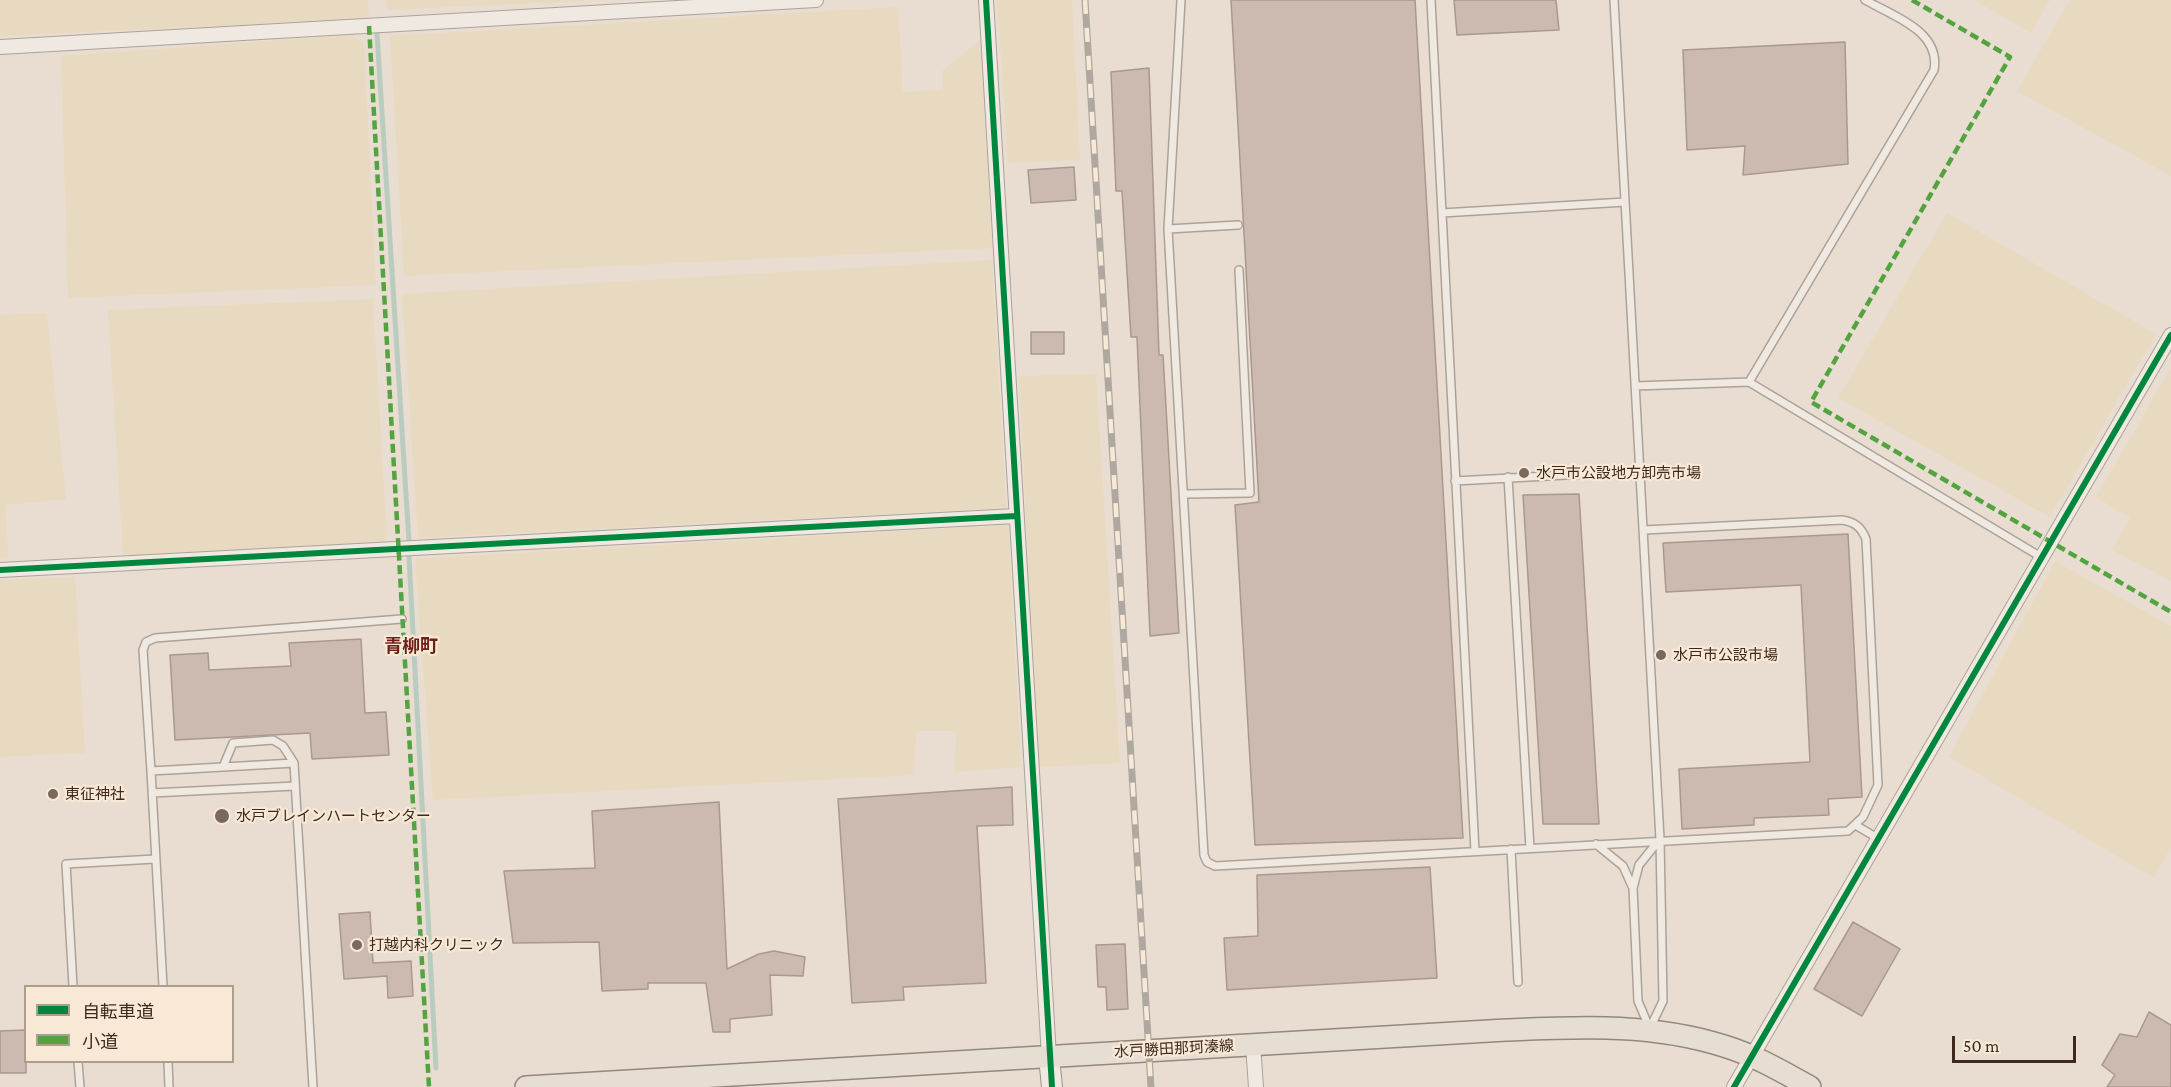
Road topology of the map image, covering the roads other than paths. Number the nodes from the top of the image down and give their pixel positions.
1 (816, 0) edge
2 (986, 0) edge
3 (1181, 0) edge
4 (1431, 0) edge
5 (1614, 0) edge
6 (1864, 0) edge
7 (0, 47) edge
8 (1625, 202) junction
9 (1442, 213) junction
10 (1238, 225) dead end
11 (1168, 228) junction
12 (1239, 270) dead end
13 (2171, 335) edge
14 (1749, 382) junction
15 (1635, 386) junction
16 (1640, 471) junction
17 (1508, 477) junction
18 (1455, 481) junction
19 (1185, 494) junction
20 (1016, 516) junction
21 (1644, 530) junction
22 (2041, 557) junction
23 (0, 570) edge
24 (402, 619) dead end
25 (294, 763) junction
26 (224, 766) junction
27 (151, 771) junction
28 (295, 786) junction
29 (152, 793) junction
30 (1857, 826) junction
31 (1660, 839) junction
32 (1879, 839) junction
33 (1596, 844) junction
34 (1530, 848) junction
35 (1511, 849) junction
36 (1475, 851) junction
37 (155, 860) junction
38 (1633, 888) junction
39 (1518, 981) dead end
40 (74, 985) edge
41 (163, 985) edge
42 (1649, 1029) junction
43 (1252, 1045) junction
44 (1049, 1057) junction
45 (1751, 1057) junction
46 (78, 1063) edge
47 (168, 1063) edge
48 (80, 1087) edge
49 (169, 1087) edge
50 (314, 1087) edge
51 (526, 1087) edge
52 (1052, 1087) edge
53 (1256, 1087) edge
54 (1734, 1087) edge
55 (1810, 1087) edge

1 - 7 street
2 - 20 street
3 - 11 lane
4 - 9 lane
5 - 8 lane
6 - 14 lane
8 - 9 lane
8 - 15 lane
9 - 18 lane
10 - 11 lane
11 - 19 lane
12 - 19 lane
13 - 22 street
14 - 15 lane
14 - 22 lane
15 - 16 lane
16 - 17 lane
16 - 21 lane
17 - 18 lane
17 - 34 lane
18 - 36 lane
19 - 36 lane
20 - 23 street
20 - 44 street
21 - 30 lane
21 - 31 lane
22 - 32 street
24 - 27 lane
25 - 26 lane
25 - 26 lane
25 - 28 lane
26 - 27 lane
27 - 29 lane
28 - 29 lane
28 - 50 lane
29 - 37 lane
30 - 31 lane
30 - 32 lane
31 - 33 lane
31 - 38 lane
31 - 42 lane
32 - 45 street
33 - 34 lane
33 - 38 lane
34 - 35 lane
35 - 36 lane
35 - 39 lane
37 - 40 lane
37 - 41 lane
38 - 42 lane
42 - 43 main road, 水戸勝田那珂湊線
42 - 45 main road, 水戸勝田那珂湊線
43 - 44 main road, 水戸勝田那珂湊線
43 - 53 street
44 - 51 main road, 水戸勝田那珂湊線
44 - 52 street
45 - 54 street
45 - 55 main road, 水戸勝田那珂湊線
46 - 48 lane
47 - 49 lane

